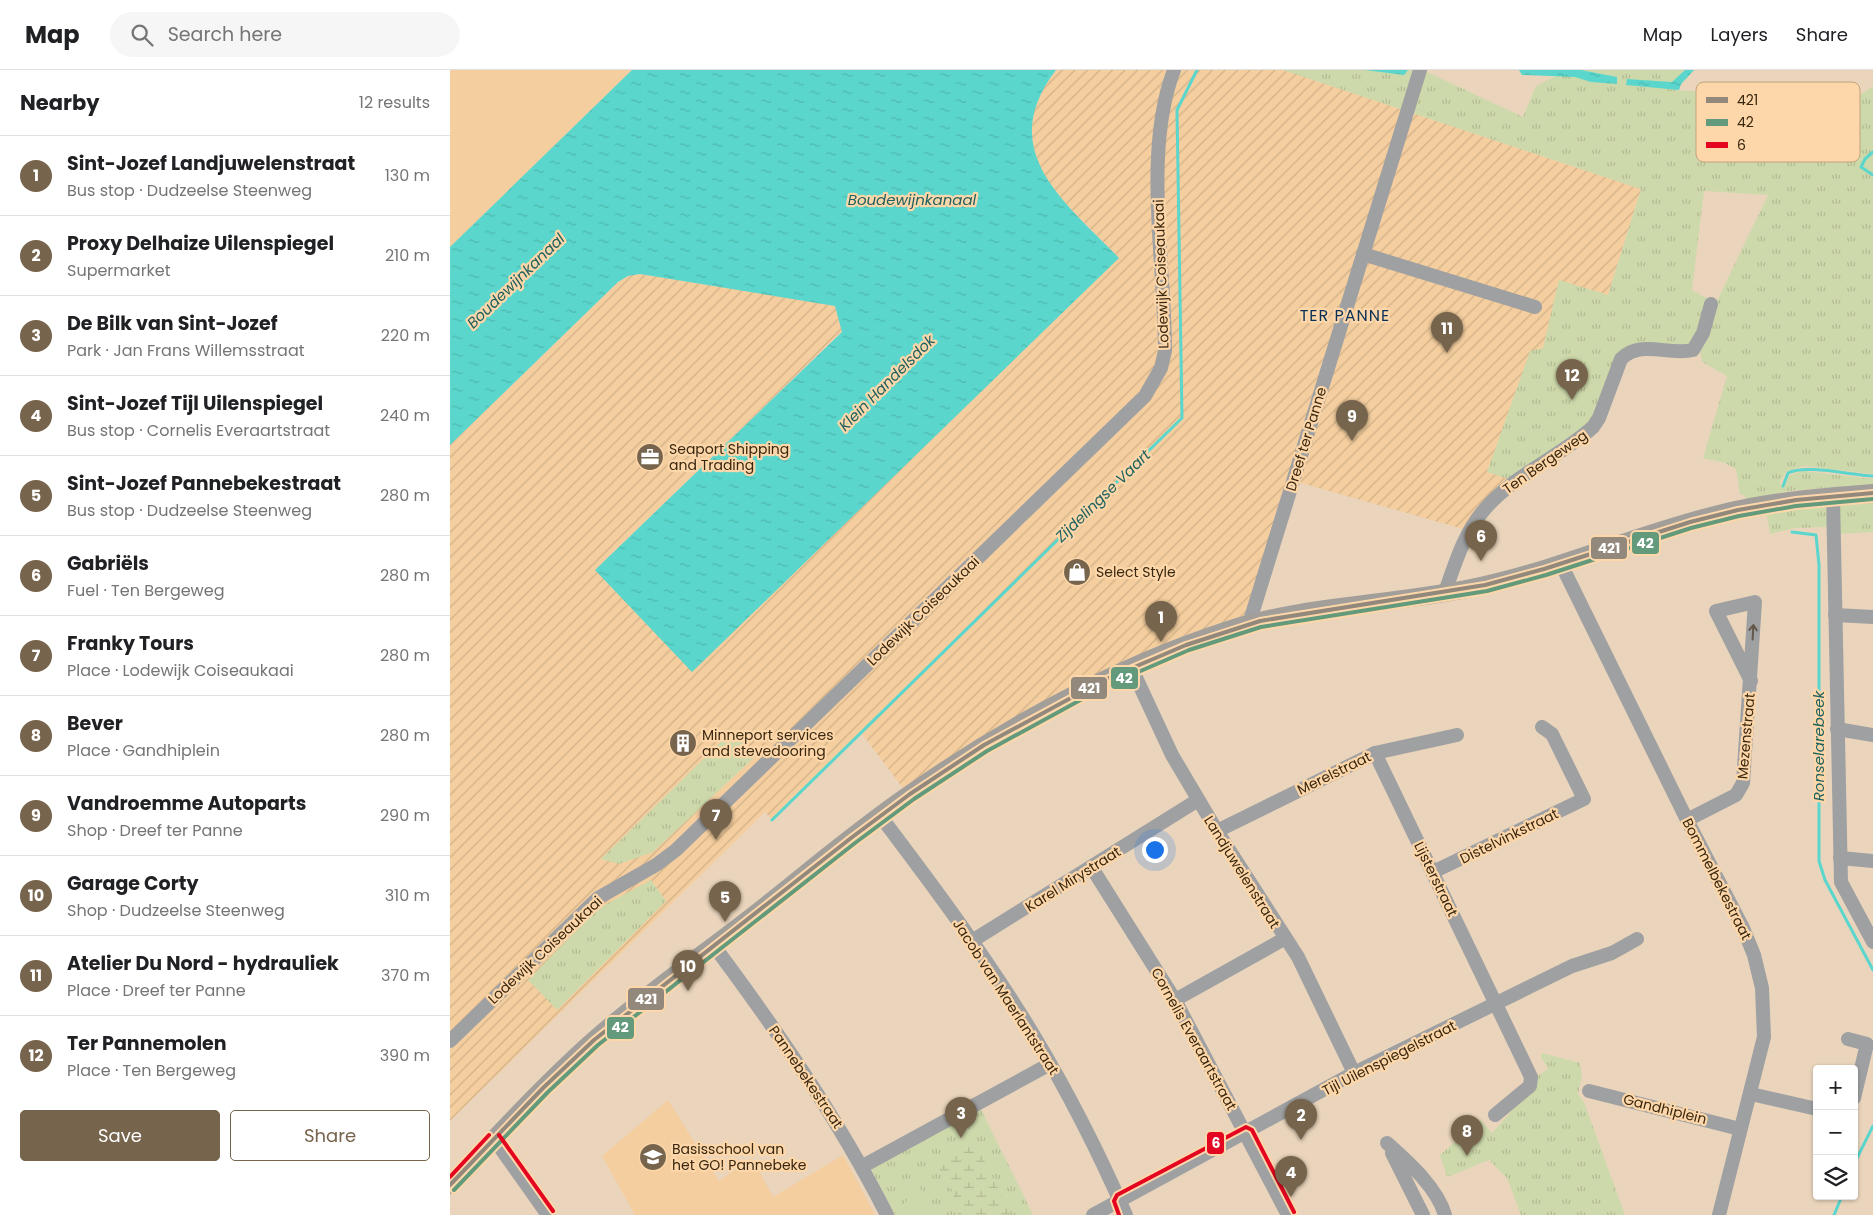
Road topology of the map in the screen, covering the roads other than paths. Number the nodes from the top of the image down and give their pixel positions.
1 (1174, 70) edge
2 (1420, 70) edge
3 (1364, 254) junction
4 (1711, 304) dead end
5 (1535, 307) dead end
6 (1873, 493) edge
7 (1833, 496) junction
8 (1561, 564) junction
9 (1445, 592) junction
10 (1835, 614) junction
11 (1873, 617) edge
12 (1249, 624) junction
13 (1132, 669) junction
14 (1751, 681) junction
15 (1542, 727) dead end
16 (1838, 729) junction
17 (1457, 735) dead end
18 (1873, 735) edge
19 (1375, 753) junction
20 (1198, 800) junction
21 (881, 817) junction
22 (1687, 820) junction
23 (1217, 831) junction
24 (1840, 858) junction
25 (1873, 861) edge
26 (1092, 868) junction
27 (1433, 872) junction
28 (1284, 939) junction
29 (1637, 939) dead end
30 (972, 941) junction
31 (1873, 942) edge
32 (714, 946) junction
33 (1175, 1000) junction
34 (1498, 1004) junction
35 (1848, 1040) dead end
36 (450, 1041) edge
37 (1050, 1064) junction
38 (1354, 1073) junction
39 (1858, 1083) edge
40 (1589, 1091) dead end
41 (1751, 1094) junction
42 (1813, 1108) edge
43 (1495, 1115) dead end
44 (1740, 1129) junction
45 (1246, 1132) junction
46 (494, 1139) junction
47 (863, 1166) junction
48 (450, 1185) edge
49 (1120, 1200) junction
50 (548, 1215) edge
51 (887, 1215) edge
52 (1093, 1215) edge
53 (1126, 1215) edge
54 (1288, 1215) edge
55 (1423, 1215) edge
56 (1445, 1215) edge
57 (1719, 1215) edge

1 - 36 street, Lodewijk Coiseaukaai
2 - 3 street, Dreef ter Panne
3 - 5 street
3 - 12 street, Dreef ter Panne
4 - 9 street, Ten Bergeweg
6 - 7 main road
7 - 8 main road
7 - 10 street
8 - 9 main road
8 - 22 street, Bommelbekestraat
9 - 12 main road
10 - 11 street
10 - 16 street
12 - 13 main road
13 - 20 street, Landjuwelenstraat
13 - 21 main road
14 -> 14 street, Mezenstraat
14 - 22 street, Mezenstraat
15 - 27 street, Distelvinkstraat
16 - 18 street
16 - 24 street
17 - 19 street, Merelstraat
19 - 23 street, Merelstraat
19 - 27 street, Lijsterstraat
20 - 23 street, Landjuwelenstraat
20 - 26 street, Karel Mirystraat
21 - 30 street, Jacob van Maerlantstraat
21 - 32 main road
22 - 41 street, Bommelbekestraat
23 - 28 street, Landjuwelenstraat
24 - 25 street
24 - 31 street
26 - 30 street, Karel Mirystraat
26 - 33 street, Cornelis Everaartstraat
27 - 34 street, Lijsterstraat
28 - 33 street
28 - 38 street, Landjuwelenstraat
29 - 34 street, Tijl Uilenspiegelstraat
30 - 37 street, Jacob van Maerlantstraat
32 - 46 main road
32 - 47 street, Pannebekestraat
33 - 45 street, Cornelis Everaartstraat
34 - 38 street, Tijl Uilenspiegelstraat
34 - 43 street
35 - 39 street
37 - 47 street
37 - 49 street, Jacob van Maerlantstraat
38 - 45 street, Tijl Uilenspiegelstraat
40 - 44 street, Gandhiplein
41 - 42 street
41 - 44 street, Bommelbekestraat
44 - 57 street, Bommelbekestraat
45 - 49 street, Tijl Uilenspiegelstraat
45 - 54 street, Cornelis Everaartstraat
46 - 48 main road
46 - 50 street
47 - 51 street, Pannebekestraat
49 - 52 street, Tijl Uilenspiegelstraat
49 - 53 street, Jacob van Maerlantstraat
55 - 56 street

